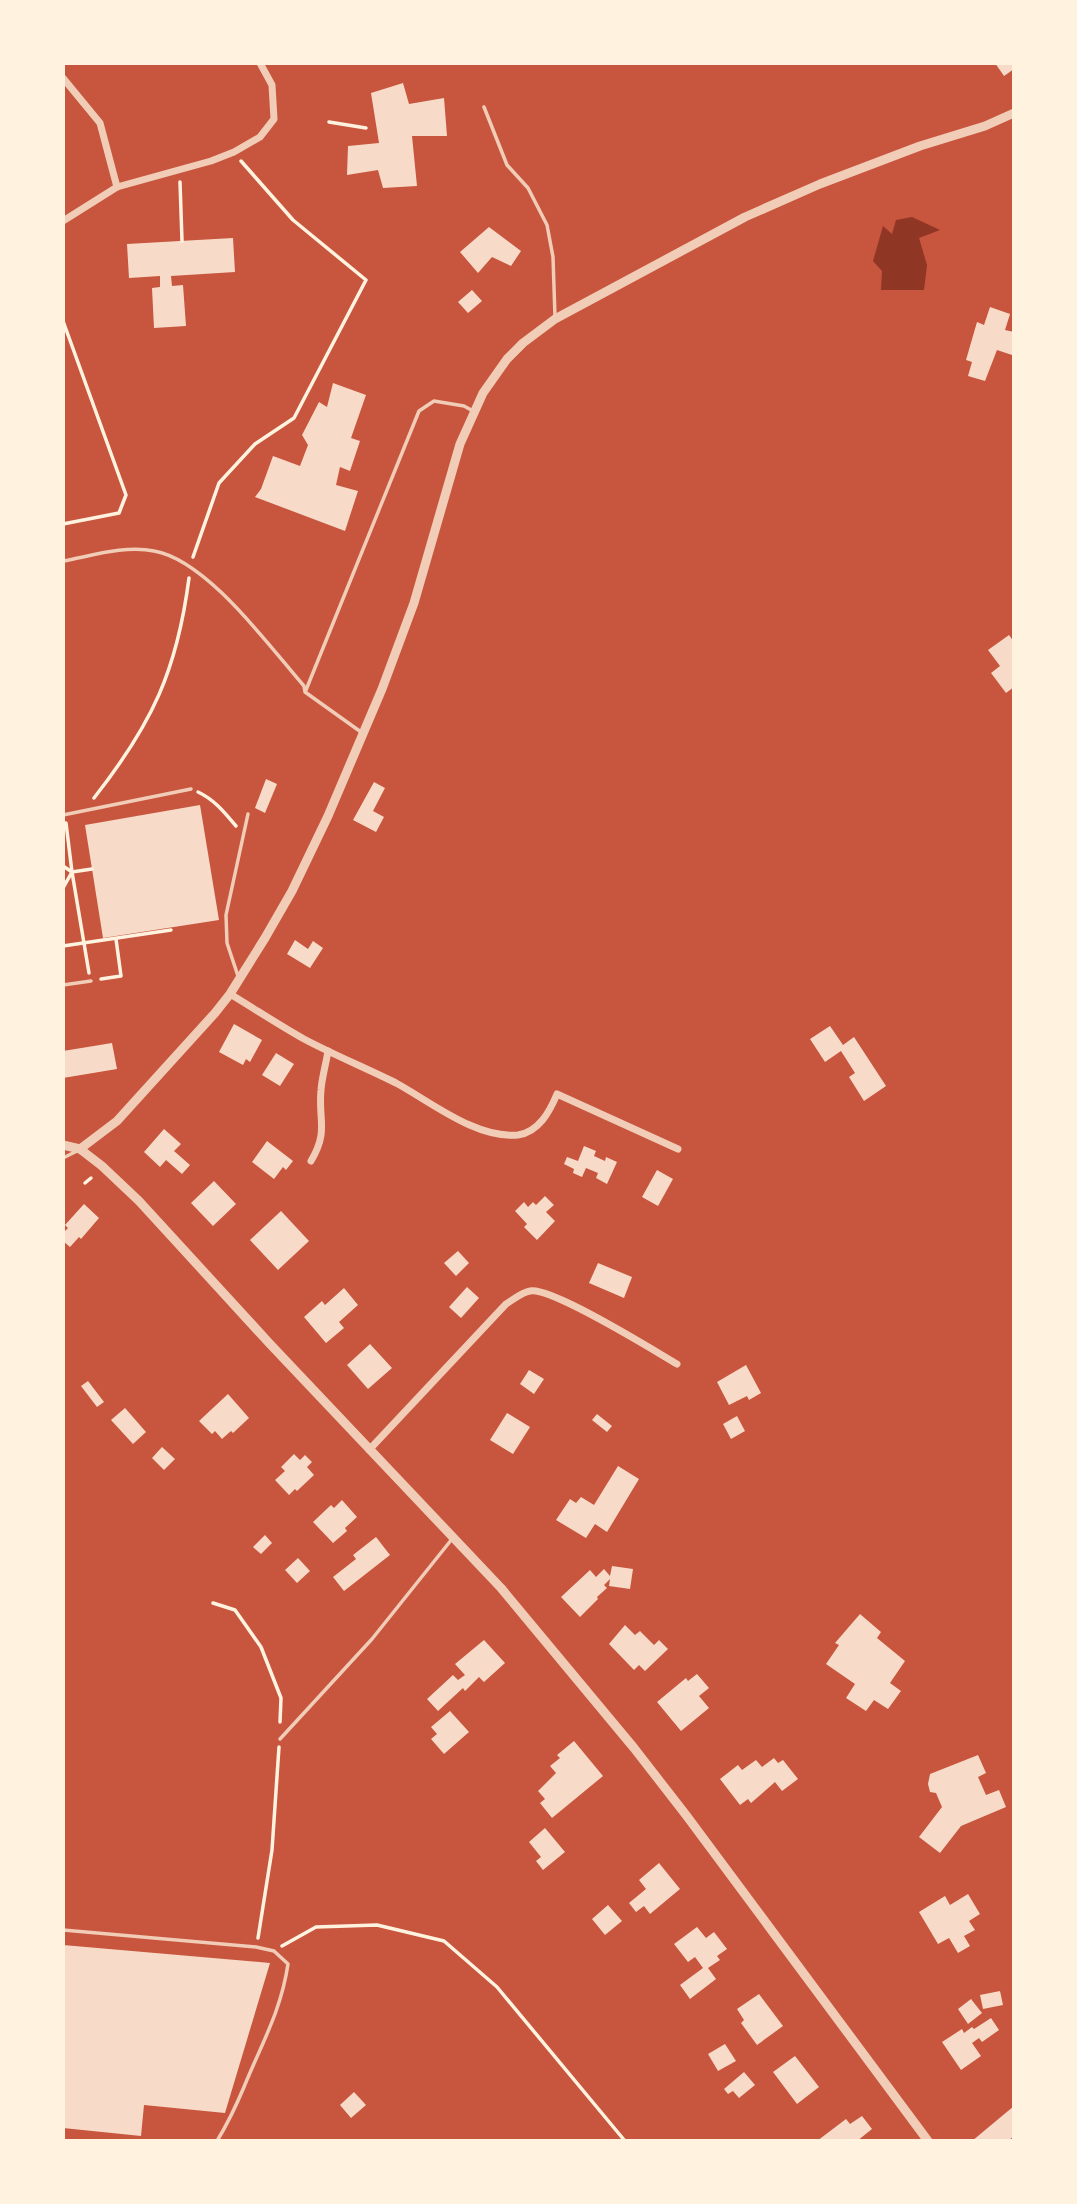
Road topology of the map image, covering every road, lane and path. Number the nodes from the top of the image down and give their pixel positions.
1 (260, 63) edge
2 (63, 78) edge
3 (484, 107) dead end
4 (1014, 113) edge
5 (329, 122) dead end
6 (366, 128) dead end
7 (234, 152) junction
8 (179, 170) junction
9 (117, 187) junction
10 (63, 221) edge
11 (181, 242) dead end
12 (555, 319) junction
13 (63, 321) edge
14 (475, 411) junction
15 (64, 523) edge
16 (63, 561) edge
17 (190, 566) junction
18 (305, 692) junction
19 (363, 734) junction
20 (191, 789) joint
21 (90, 803) dead end
22 (248, 814) dead end
23 (64, 815) edge
24 (244, 836) junction
25 (63, 866) edge
26 (92, 869) dead end
27 (72, 872) junction
28 (63, 888) edge
29 (171, 930) dead end
30 (116, 939) junction
31 (83, 943) junction
32 (63, 946) edge
33 (239, 979) junction
34 (91, 981) junction
35 (63, 985) edge
36 (230, 994) junction
37 (328, 1051) junction
38 (63, 1145) edge
39 (80, 1149) junction
40 (678, 1149) dead end
41 (63, 1158) edge
42 (311, 1161) dead end
43 (91, 1178) dead end
44 (85, 1184) dead end
45 (677, 1364) dead end
46 (369, 1450) junction
47 (453, 1537) junction
48 (213, 1603) dead end
49 (280, 1739) junction
50 (63, 1930) edge
51 (256, 1947) junction
52 (274, 1951) junction
53 (217, 2141) edge
54 (625, 2141) edge
55 (928, 2141) edge

1 - 7 street
2 - 9 street
3 - 12 lane
4 - 12 street
5 - 6 path
7 - 8 street
7 - 17 path
8 - 9 street
8 - 11 path
9 - 10 street
12 - 14 street
13 - 15 path
14 - 18 lane
14 - 19 street
16 - 17 lane
17 - 18 lane
17 - 21 path
18 - 19 lane
19 - 33 street
20 - 23 lane
20 - 24 path
22 - 24 lane
23 - 27 path
24 - 33 lane
25 - 27 path
26 - 27 path
27 - 28 path
27 - 31 path
29 - 30 path
30 - 31 path
30 - 34 path
31 - 32 path
31 - 34 path
33 - 36 street
34 - 35 lane
36 - 37 street
36 - 39 street
37 - 40 street
37 - 42 street
38 - 39 street
39 - 41 lane
39 - 46 street
43 - 44 path
45 - 46 street
46 - 47 street
47 - 49 lane
47 - 55 street
48 - 49 path
49 - 51 path
50 - 51 lane
51 - 52 lane
52 - 53 lane
52 - 54 path

